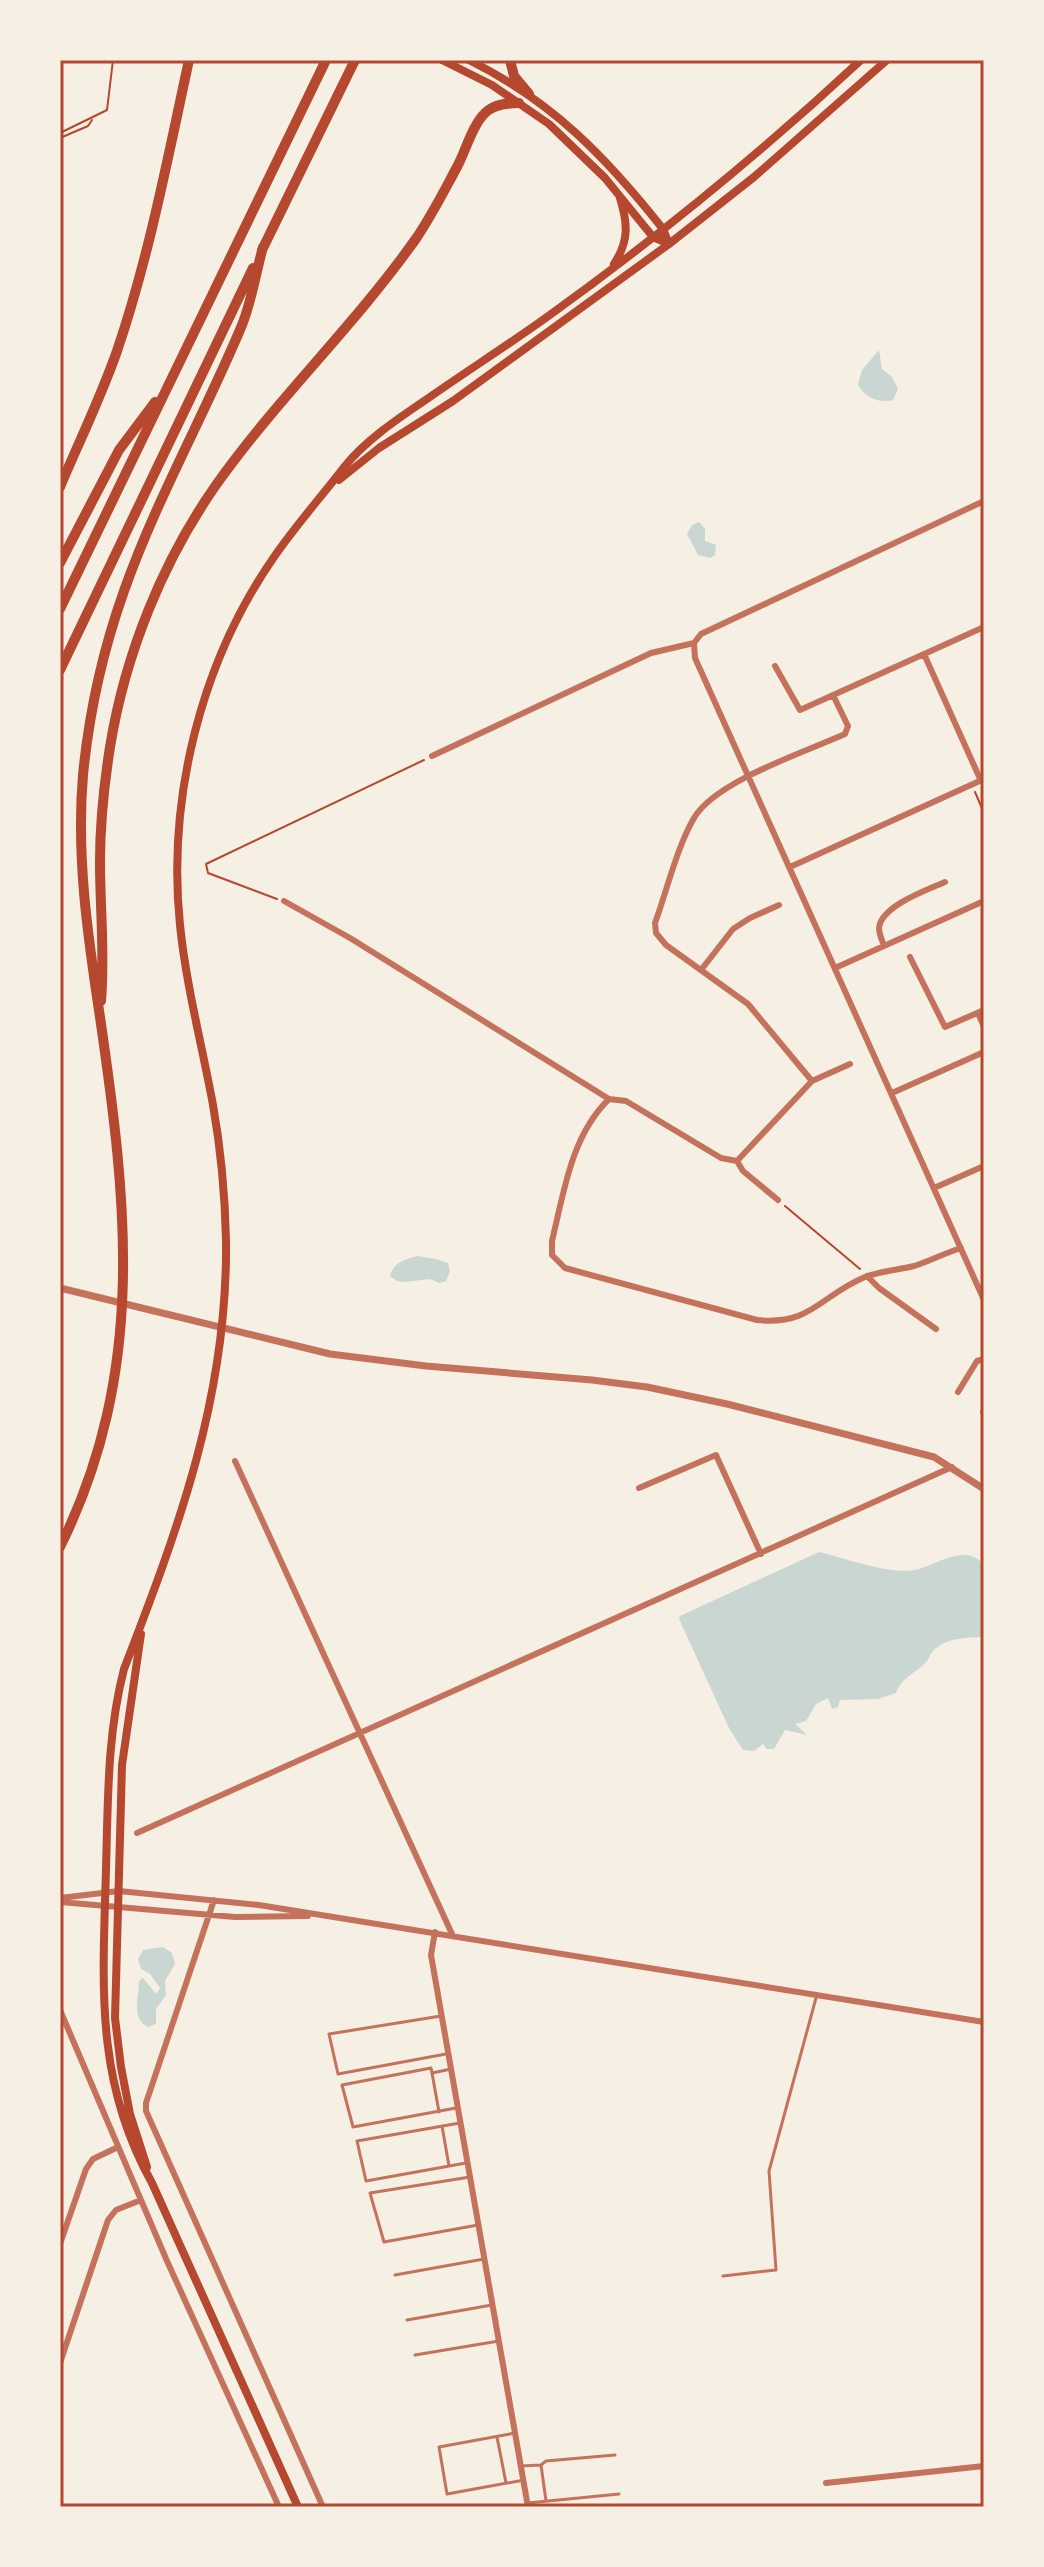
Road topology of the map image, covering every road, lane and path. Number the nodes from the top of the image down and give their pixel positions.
1 (113, 60) edge
2 (189, 60) edge
3 (326, 60) edge
4 (355, 60) edge
5 (442, 60) edge
6 (469, 60) edge
7 (510, 60) edge
8 (861, 60) edge
9 (887, 60) edge
10 (529, 94) junction
11 (519, 103) junction
12 (92, 119) junction
13 (60, 133) edge
14 (60, 138) edge
15 (618, 194) junction
16 (663, 229) junction
17 (653, 237) junction
18 (669, 244) junction
19 (263, 247) junction
20 (610, 269) junction
21 (171, 381) junction
22 (334, 484) junction
23 (60, 487) edge
24 (984, 501) edge
25 (60, 563) edge
26 (60, 609) edge
27 (984, 627) edge
28 (694, 643) junction
29 (924, 654) junction
30 (775, 666) dead end
31 (60, 670) edge
32 (833, 695) junction
33 (432, 756) joint
34 (750, 777) junction
35 (982, 780) edge
36 (972, 785) junction
37 (984, 813) edge
38 (790, 867) junction
39 (945, 882) dead end
40 (284, 901) joint
41 (984, 901) edge
42 (779, 905) dead end
43 (884, 946) junction
44 (910, 957) dead end
45 (835, 968) junction
46 (701, 970) junction
47 (981, 1012) edge
48 (100, 1019) junction
49 (984, 1027) edge
50 (984, 1052) edge
51 (850, 1064) dead end
52 (812, 1081) junction
53 (892, 1093) junction
54 (609, 1099) junction
55 (737, 1161) junction
56 (984, 1166) edge
57 (934, 1188) junction
58 (778, 1200) joint
59 (961, 1248) junction
60 (867, 1276) junction
61 (60, 1288) edge
62 (984, 1300) edge
63 (936, 1329) dead end
64 (984, 1359) edge
65 (958, 1392) dead end
66 (235, 1461) dead end
67 (952, 1467) junction
68 (639, 1488) dead end
69 (984, 1489) edge
70 (60, 1547) edge
71 (761, 1554) junction
72 (144, 1618) junction
73 (360, 1734) junction
74 (137, 1833) dead end
75 (104, 1891) junction
76 (119, 1891) junction
77 (60, 1900) edge
78 (214, 1900) junction
79 (103, 1907) junction
80 (118, 1908) junction
81 (210, 1914) junction
82 (323, 1915) junction
83 (435, 1932) junction
84 (452, 1934) junction
85 (817, 1994) junction
86 (60, 2010) edge
87 (441, 2016) junction
88 (984, 2022) edge
89 (448, 2053) junction
90 (451, 2069) junction
91 (432, 2073) junction
92 (458, 2108) junction
93 (439, 2112) junction
94 (460, 2123) junction
95 (442, 2126) junction
96 (118, 2147) junction
97 (467, 2163) junction
98 (449, 2166) junction
99 (470, 2177) junction
100 (152, 2183) junction
101 (141, 2200) junction
102 (478, 2225) junction
103 (60, 2244) edge
104 (484, 2259) junction
105 (395, 2275) dead end
106 (723, 2276) dead end
107 (492, 2305) junction
108 (407, 2320) dead end
109 (499, 2341) junction
110 (415, 2355) dead end
111 (60, 2363) edge
112 (515, 2433) junction
113 (497, 2437) junction
114 (615, 2455) dead end
115 (541, 2465) junction
116 (521, 2466) junction
117 (984, 2466) edge
118 (524, 2480) junction
119 (506, 2483) junction
120 (826, 2483) dead end
121 (619, 2494) dead end
122 (546, 2502) junction
123 (528, 2505) edge
124 (279, 2507) edge
125 (298, 2507) edge
126 (323, 2507) edge

1 - 12 path
2 - 23 highway
3 - 21 highway
4 - 19 highway
5 - 11 main road
6 - 10 main road
7 - 10 highway
8 - 16 main road
9 - 18 main road
10 - 16 main road
11 - 15 main road
11 - 48 highway
12 - 13 path
12 - 14 path
15 - 17 main road
15 - 20 main road
16 - 17 main road
16 - 18 main road
17 - 18 main road
17 - 20 main road
18 - 22 main road
19 - 31 highway
19 - 48 highway
20 - 22 main road
21 - 25 highway
21 - 26 highway
22 - 72 main road
24 - 28 street
27 - 29 street
28 - 33 street
28 - 34 street
29 - 32 street
29 - 35 street
30 - 32 street
32 - 34 street
33 - 40 path
34 - 38 street
34 - 46 street
35 - 36 street
36 - 37 path
36 - 38 street
38 - 45 street
39 - 43 street
40 - 54 street
41 - 43 street
42 - 46 street
43 - 45 street
44 - 47 street
45 - 53 street
46 - 52 street
47 - 49 street
48 - 70 highway
50 - 53 street
51 - 52 street
52 - 55 street
53 - 57 street
54 - 55 street
54 - 60 street
55 - 58 street
56 - 57 street
57 - 59 street
58 - 60 path
59 - 60 street
59 - 62 street
60 - 63 street
61 - 67 street
64 - 65 street
66 - 73 street
67 - 69 street
67 - 71 street
68 - 71 street
71 - 73 street
72 - 75 main road
72 - 76 main road
73 - 74 street
73 - 84 street
75 - 76 street
75 - 77 street
75 - 79 main road
76 - 78 street
76 - 80 main road
77 - 79 street
78 - 81 street
78 - 82 street
79 - 80 street
79 - 100 main road
80 - 81 street
80 - 100 main road
81 - 82 street
81 - 126 street
82 - 83 street
83 - 84 street
83 - 87 street
84 - 85 street
85 - 88 street
85 - 106 lane
86 - 96 street
87 - 89 street
87 - 89 lane
89 - 90 street
90 - 91 lane
90 - 92 street
91 - 93 lane
91 - 93 lane
92 - 93 lane
92 - 94 street
94 - 95 lane
94 - 97 street
95 - 98 lane
95 - 98 lane
96 - 101 street
96 - 103 street
97 - 98 lane
97 - 99 street
99 - 102 street
99 - 102 lane
100 - 125 main road
101 - 111 street
101 - 124 street
102 - 104 street
104 - 105 lane
104 - 107 street
107 - 108 lane
107 - 109 street
109 - 110 lane
109 - 112 street
112 - 113 lane
112 - 116 street
113 - 119 lane
113 - 119 lane
114 - 115 lane
115 - 116 lane
115 - 122 lane
116 - 118 street
117 - 120 street
118 - 119 lane
118 - 123 street
121 - 122 lane
122 - 123 lane

